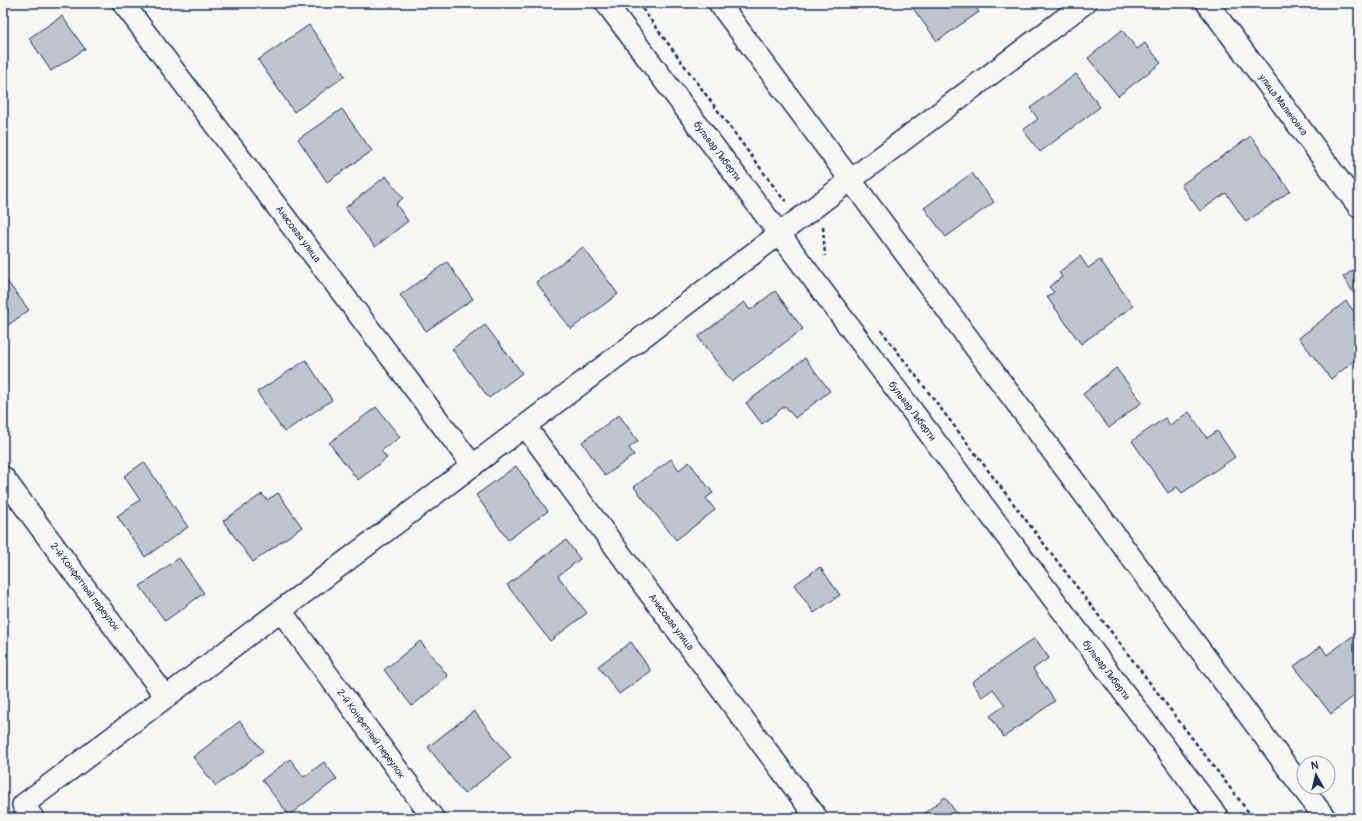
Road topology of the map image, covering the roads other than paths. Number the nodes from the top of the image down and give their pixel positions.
1 (123, 3) edge
2 (606, 3) edge
3 (719, 3) edge
4 (1085, 3) edge
5 (1207, 3) edge
6 (851, 180) junction
7 (1359, 207) edge
8 (779, 234) junction
9 (525, 426) junction
10 (473, 466) junction
11 (3, 477) edge
12 (280, 611) junction
13 (166, 697) junction
14 (28, 811) edge
15 (433, 818) edge
16 (816, 818) edge
17 (1218, 818) edge
18 (1325, 818) edge

1 - 10 street, Анисовая улица
2 - 8 street, бульвар Либерти
3 - 6 street
4 - 6 street
5 - 7 street, улица Малиновка
6 - 8 street
6 - 18 street
8 - 9 street
8 - 17 street, бульвар Либерти
9 - 10 street
9 - 16 street, Анисовая улица
10 - 12 street
11 - 13 street, 2-й Конфетный переулок
12 - 13 street
12 - 15 street, 2-й Конфетный переулок
13 - 14 street

